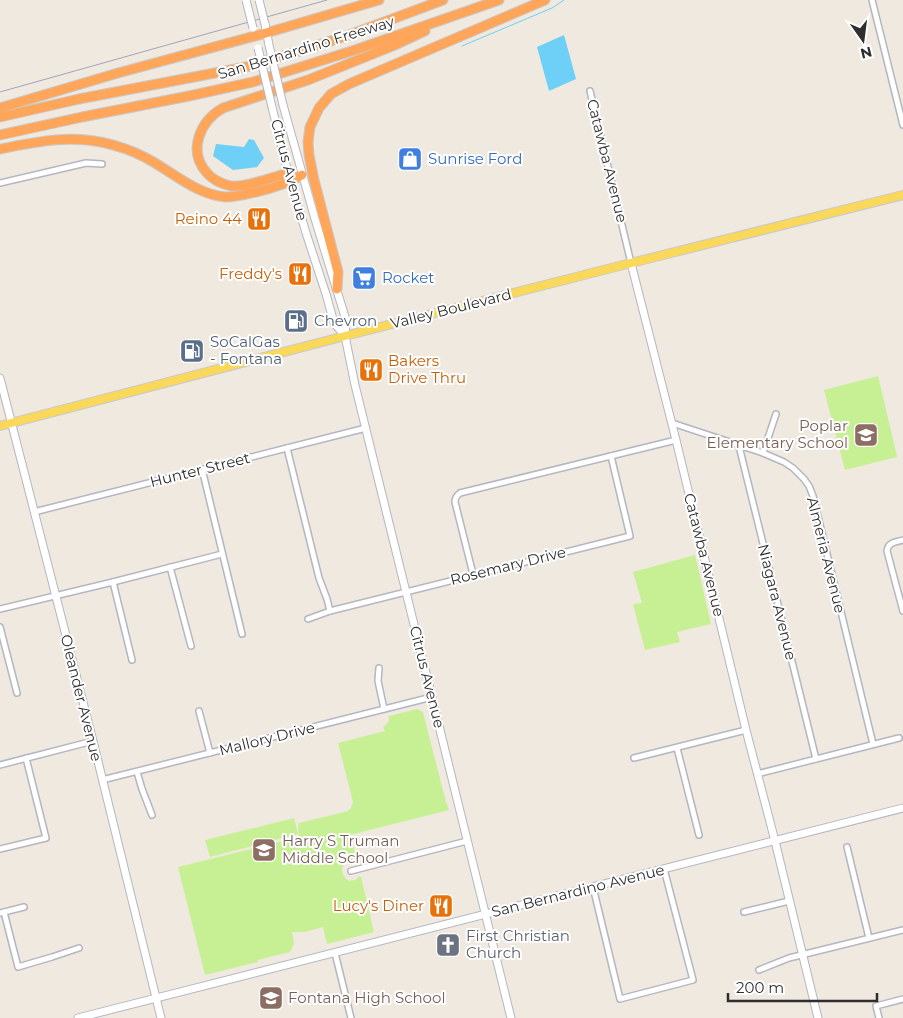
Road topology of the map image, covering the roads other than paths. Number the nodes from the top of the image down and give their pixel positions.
1 (246, 0) edge
2 (259, 0) edge
3 (379, 0) edge
4 (443, 0) edge
5 (499, 0) edge
6 (545, 0) edge
7 (872, 0) edge
8 (470, 10) junction
9 (266, 28) junction
10 (254, 32) junction
11 (590, 91) dead end
12 (0, 108) edge
13 (0, 117) edge
14 (903, 125) edge
15 (0, 135) edge
16 (0, 149) edge
17 (102, 164) dead end
18 (302, 175) junction
19 (289, 178) junction
20 (0, 183) edge
21 (903, 195) edge
22 (631, 263) junction
23 (338, 288) junction
24 (345, 336) junction
25 (0, 378) edge
26 (776, 414) dead end
27 (12, 423) junction
28 (672, 423) junction
29 (0, 426) edge
30 (366, 428) junction
31 (676, 440) junction
32 (739, 446) junction
33 (287, 448) junction
34 (763, 453) junction
35 (611, 456) junction
36 (202, 469) junction
37 (34, 512) junction
38 (903, 540) edge
39 (222, 554) junction
40 (170, 568) junction
41 (473, 574) junction
42 (113, 582) junction
43 (406, 592) junction
44 (55, 596) junction
45 (0, 609) edge
46 (330, 611) junction
47 (903, 611) edge
48 (308, 619) dead end
49 (0, 627) edge
50 (242, 634) dead end
51 (190, 646) dead end
52 (132, 660) dead end
53 (379, 668) dead end
54 (17, 693) dead end
55 (432, 697) junction
56 (384, 709) junction
57 (199, 711) dead end
58 (746, 730) junction
59 (899, 738) dead end
60 (92, 742) junction
61 (873, 744) junction
62 (677, 748) junction
63 (210, 753) junction
64 (26, 758) junction
65 (634, 758) dead end
66 (816, 759) junction
67 (0, 765) edge
68 (137, 772) junction
69 (758, 774) junction
70 (102, 780) junction
71 (903, 808) edge
72 (152, 815) dead end
73 (699, 835) dead end
74 (775, 840) junction
75 (467, 841) junction
76 (847, 847) dead end
77 (0, 849) edge
78 (664, 869) junction
79 (351, 871) dead end
80 (593, 887) junction
81 (789, 901) junction
82 (24, 907) dead end
83 (744, 912) dead end
84 (2, 913) edge
85 (485, 915) junction
86 (903, 930) edge
87 (869, 938) junction
88 (79, 948) dead end
89 (335, 953) junction
90 (802, 954) junction
91 (759, 970) dead end
92 (156, 998) junction
93 (903, 999) edge
94 (100, 1015) edge
95 (78, 1018) edge
96 (161, 1018) edge
97 (351, 1018) edge
98 (511, 1018) edge
99 (816, 1018) edge
100 (879, 1018) edge

1 - 10 main road, Citrus Avenue, bridge
2 - 9 main road, Citrus Avenue, bridge
3 - 9 highway
4 - 13 highway, San Bernardino Freeway
5 - 8 highway, San Bernardino Freeway
6 - 23 highway
7 - 14 street
8 - 15 highway, San Bernardino Freeway
8 - 19 highway
9 - 10 highway
9 - 18 main road, Citrus Avenue, bridge
10 - 12 highway
10 - 19 main road, Citrus Avenue, bridge
11 - 22 street, Catawba Avenue
16 - 19 highway
17 - 20 street
18 - 19 highway
18 - 23 main road, Citrus Avenue
19 - 24 main road, Citrus Avenue
21 - 22 main road, Valley Boulevard
22 - 24 main road, Valley Boulevard
22 - 28 main road, Catawba Avenue
23 - 24 main road, Citrus Avenue
24 - 27 main road, Valley Boulevard
24 - 30 main road, Citrus Avenue
25 - 27 main road, Oleander Avenue
26 - 34 street
27 - 29 main road, Valley Boulevard
27 - 37 main road, Oleander Avenue
28 - 31 main road, Catawba Avenue
28 - 32 street, Almeria Avenue
30 - 33 street, Hunter Street
30 - 43 main road, Citrus Avenue
31 - 35 street
31 - 58 main road, Catawba Avenue
32 - 34 street, Almeria Avenue
32 - 66 street, Niagara Avenue
33 - 36 street, Hunter Street
33 - 46 street
34 - 61 street, Almeria Avenue
35 - 41 street
35 - 41 street, Rosemary Drive
36 - 37 street, Hunter Street
36 - 39 street
37 - 44 main road, Oleander Avenue
38 - 47 street
39 - 40 street
39 - 50 street
40 - 42 street
40 - 51 street
41 - 43 street, Rosemary Drive
42 - 44 street
42 - 52 street
43 - 46 street, Rosemary Drive
43 - 55 main road, Citrus Avenue
44 - 45 street
44 - 60 main road, Oleander Avenue
46 - 48 street, Rosemary Drive
49 - 54 street
53 - 56 street
55 - 56 street, Mallory Drive
55 - 75 main road, Citrus Avenue
56 - 63 street, Mallory Drive
57 - 63 street
58 - 62 street
58 - 69 main road, Catawba Avenue
59 - 61 street
60 - 64 street
60 - 70 main road, Oleander Avenue
61 - 66 street
62 - 65 street
62 - 73 street
63 - 68 street, Mallory Drive
64 - 67 street
64 - 77 street
66 - 69 street
68 - 70 street, Mallory Drive
68 - 72 street
69 - 74 main road, Catawba Avenue
70 - 92 main road, Oleander Avenue
71 - 74 main road, San Bernardino Avenue
74 - 78 main road, San Bernardino Avenue
74 - 81 main road, Catawba Avenue
75 - 79 street
75 - 85 main road, Citrus Avenue
76 - 87 street
78 - 80 main road, San Bernardino Avenue
78 - 80 street
80 - 85 main road, San Bernardino Avenue
81 - 83 street
81 - 90 main road, Catawba Avenue
82 - 84 street
84 - 88 street
85 - 89 main road, San Bernardino Avenue
85 - 98 main road, Citrus Avenue
86 - 87 street
87 - 90 street
89 - 92 main road, San Bernardino Avenue
89 - 97 street
90 - 91 street
90 - 99 main road, Catawba Avenue
92 - 94 main road, San Bernardino Avenue
92 - 96 main road, Oleander Avenue
93 - 100 street
94 - 95 main road, San Bernardino Avenue

